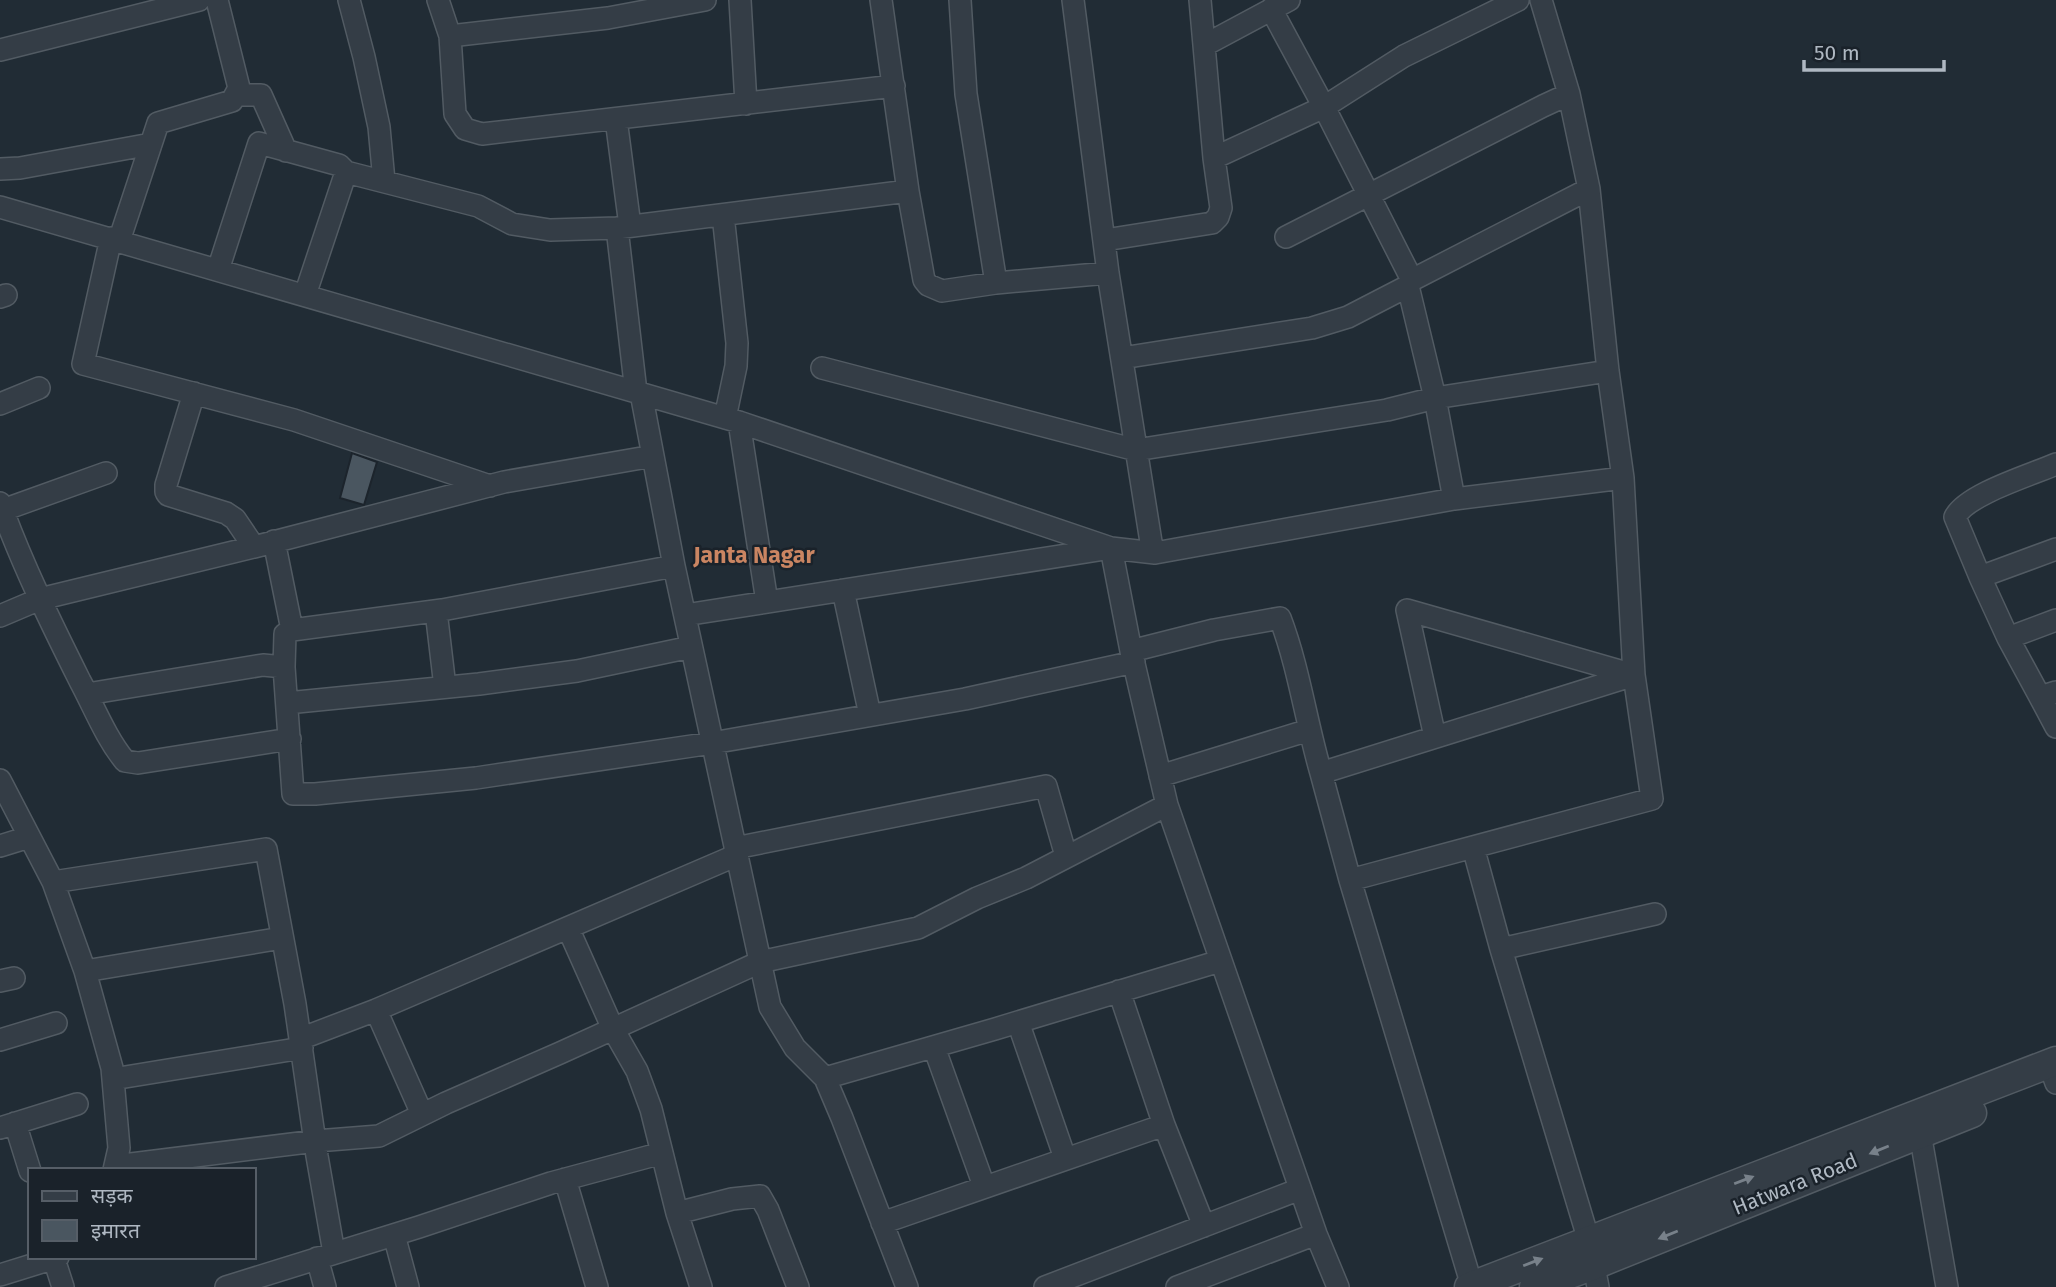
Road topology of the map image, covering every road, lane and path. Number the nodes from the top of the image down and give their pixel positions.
1 (199, 0) edge
2 (217, 0) edge
3 (349, 0) edge
4 (438, 0) edge
5 (705, 0) edge
6 (740, 0) edge
7 (881, 0) edge
8 (960, 0) edge
9 (1073, 0) edge
10 (1200, 0) edge
11 (1518, 0) edge
12 (1541, 0) edge
13 (675, 3) edge
14 (1280, 5) edge
15 (450, 36) junction
16 (1205, 45) junction
17 (0, 50) edge
18 (894, 86) junction
19 (1569, 94) junction
20 (237, 95) junction
21 (746, 104) junction
22 (1324, 107) junction
23 (616, 119) junction
24 (151, 144) junction
25 (286, 151) junction
26 (1214, 158) junction
27 (0, 169) edge
28 (346, 172) junction
29 (384, 181) junction
30 (1589, 189) junction
31 (908, 191) junction
32 (1368, 196) junction
33 (0, 207) edge
34 (723, 215) junction
35 (623, 227) junction
36 (1286, 237) dead end
37 (115, 239) junction
38 (1105, 240) junction
39 (218, 270) junction
40 (1108, 273) junction
41 (1410, 283) junction
42 (996, 284) junction
43 (305, 295) junction
44 (1122, 358) junction
45 (822, 368) dead end
46 (1608, 371) junction
47 (39, 388) dead end
48 (194, 393) junction
49 (638, 393) junction
50 (1435, 398) junction
51 (0, 404) edge
52 (732, 420) junction
53 (1136, 450) junction
54 (653, 456) junction
55 (2056, 464) edge
56 (106, 472) dead end
57 (1623, 478) junction
58 (491, 486) junction
59 (1454, 499) junction
60 (1, 507) edge
61 (268, 543) junction
62 (1111, 548) junction
63 (2056, 550) edge
64 (1155, 553) junction
65 (674, 566) junction
66 (1980, 578) junction
67 (843, 590) junction
68 (40, 599) junction
69 (767, 602) junction
70 (436, 611) junction
71 (0, 615) edge
72 (685, 615) junction
73 (2056, 620) edge
74 (292, 630) junction
75 (2008, 638) junction
76 (691, 647) junction
77 (1132, 656) junction
78 (284, 667) junction
79 (1634, 675) junction
80 (445, 687) junction
81 (87, 694) junction
82 (2048, 694) edge
83 (287, 703) junction
84 (870, 715) junction
85 (2056, 727) edge
86 (1309, 730) junction
87 (1435, 737) junction
88 (290, 739) junction
89 (712, 743) junction
90 (1321, 773) junction
91 (1160, 776) junction
92 (0, 780) edge
93 (1167, 805) junction
94 (29, 837) junction
95 (0, 846) edge
96 (1473, 847) junction
97 (736, 852) junction
98 (1066, 856) junction
99 (1350, 880) junction
100 (52, 882) junction
101 (1655, 914) dead end
102 (568, 928) junction
103 (282, 938) junction
104 (1501, 950) junction
105 (760, 961) junction
106 (1220, 961) junction
107 (85, 971) junction
108 (1119, 992) junction
109 (376, 1010) junction
110 (1018, 1022) junction
111 (56, 1023) dead end
112 (613, 1029) junction
113 (0, 1040) edge
114 (301, 1043) junction
115 (934, 1047) junction
116 (2055, 1073) edge
117 (825, 1078) junction
118 (113, 1079) junction
119 (77, 1104) dead end
120 (422, 1114) junction
121 (1917, 1124) junction
122 (8, 1125) edge
123 (1164, 1125) junction
124 (316, 1141) junction
125 (662, 1153) junction
126 (1065, 1158) junction
127 (29, 1168) edge
128 (114, 1168) edge
129 (565, 1179) junction
130 (984, 1186) junction
131 (1300, 1189) junction
132 (677, 1213) junction
133 (882, 1223) junction
134 (1205, 1226) junction
135 (1316, 1234) junction
136 (394, 1235) junction
137 (325, 1256) junction
138 (53, 1259) edge
139 (56, 1259) edge
140 (1594, 1264) edge
141 (0, 1275) edge
142 (1471, 1286) edge
143 (64, 1287) edge
144 (226, 1287) edge
145 (325, 1287) edge
146 (408, 1287) edge
147 (597, 1287) edge
148 (701, 1287) edge
149 (798, 1287) edge
150 (907, 1287) edge
151 (1045, 1287) edge
152 (1177, 1287) edge
153 (1338, 1287) edge
154 (1534, 1287) edge
155 (1947, 1287) edge

1 - 17 street
2 - 20 street
3 - 29 street
4 - 15 street
5 - 13 street
6 - 21 street
7 - 18 street
8 - 42 street
9 - 38 street
10 - 16 street
11 - 22 street
12 - 19 street
13 - 15 street
14 - 16 street
14 - 22 street
15 - 23 street
16 - 26 street
18 - 21 street
18 - 31 street
19 - 30 street
19 - 32 street
20 - 24 street
20 - 25 street
21 - 23 street
22 - 26 street
22 - 32 street
23 - 35 street
24 - 27 street
24 - 37 street
25 - 28 street
25 - 39 street
26 - 38 street
28 - 29 street
28 - 43 street
29 - 35 street
30 - 41 street
30 - 46 street
31 - 34 street
31 - 42 street
32 - 36 street
32 - 41 street
33 - 37 street
34 - 35 street
34 - 52 street
35 - 49 street
37 - 39 street
37 - 48 street
38 - 40 street
39 - 43 street
40 - 42 street
40 - 44 street
41 - 44 street
41 - 50 street
43 - 49 street
44 - 53 street
45 - 53 street
46 - 50 street
46 - 57 street
47 - 51 street
48 - 58 street
48 - 61 street
49 - 52 street
49 - 54 street
50 - 53 street
50 - 59 street
52 - 62 street
52 - 69 street
53 - 64 street
54 - 58 street
54 - 65 street
55 - 66 street
56 - 60 street
57 - 59 street
57 - 79 street
58 - 61 street
59 - 64 street
60 - 68 street
61 - 68 street
61 - 74 street
62 - 64 street
62 - 67 street
62 - 77 street
63 - 66 street
65 - 70 street
65 - 72 street
66 - 75 street
67 - 69 street
67 - 84 street
68 - 71 street
68 - 81 street
69 - 72 street
70 - 74 street
70 - 80 street
72 - 76 street
73 - 75 street
74 - 78 street
75 - 82 street
76 - 80 street
76 - 89 street
77 - 84 street
77 - 86 street
77 - 91 street
78 - 81 street
78 - 83 street
79 - 87 street
79 - 87 street
79 - 96 street
80 - 83 street
81 - 88 street
82 - 85 street
83 - 88 street
84 - 89 street
86 - 90 street
86 - 91 street
87 - 90 street
88 - 89 street
89 - 97 street
90 - 99 street
91 - 93 street
92 - 94 street
93 - 98 street
93 - 106 street
94 - 95 street
94 - 100 street
96 - 99 street
96 - 104 street
97 - 98 street
97 - 102 street
97 - 105 street
98 - 105 street
99 - 142 street
100 - 103 street
100 - 107 street
101 - 104 street
102 - 109 street
102 - 112 street
103 - 107 street
103 - 114 street
104 - 140 street
105 - 112 street
105 - 117 street
106 - 108 street
106 - 131 street
107 - 118 street
108 - 110 street
108 - 123 street
109 - 114 street
109 - 120 street
110 - 115 street
110 - 126 street
111 - 113 street
112 - 120 street
112 - 125 street
114 - 118 street
114 - 124 street
115 - 117 street
115 - 130 street
116 - 121 street, Hatwara Road
117 - 133 street
118 - 128 street
119 - 122 street
120 - 124 street
121 - 140 street, Hatwara Road
121 - 155 street
122 - 127 street
123 - 126 street
123 - 134 street
124 - 128 street
124 - 137 street
125 - 129 street
125 - 132 street
126 - 130 street
129 - 136 street
129 - 147 street
130 - 133 street
131 - 134 street
131 - 135 street
132 - 148 street
132 - 149 street
133 - 150 street
134 - 151 street
135 - 152 street
135 - 153 street
136 - 137 street
136 - 146 street
137 - 144 street
137 - 145 street
138 - 141 street
139 - 143 street
142 -> 140 street
140 - 154 street, Hatwara Road

